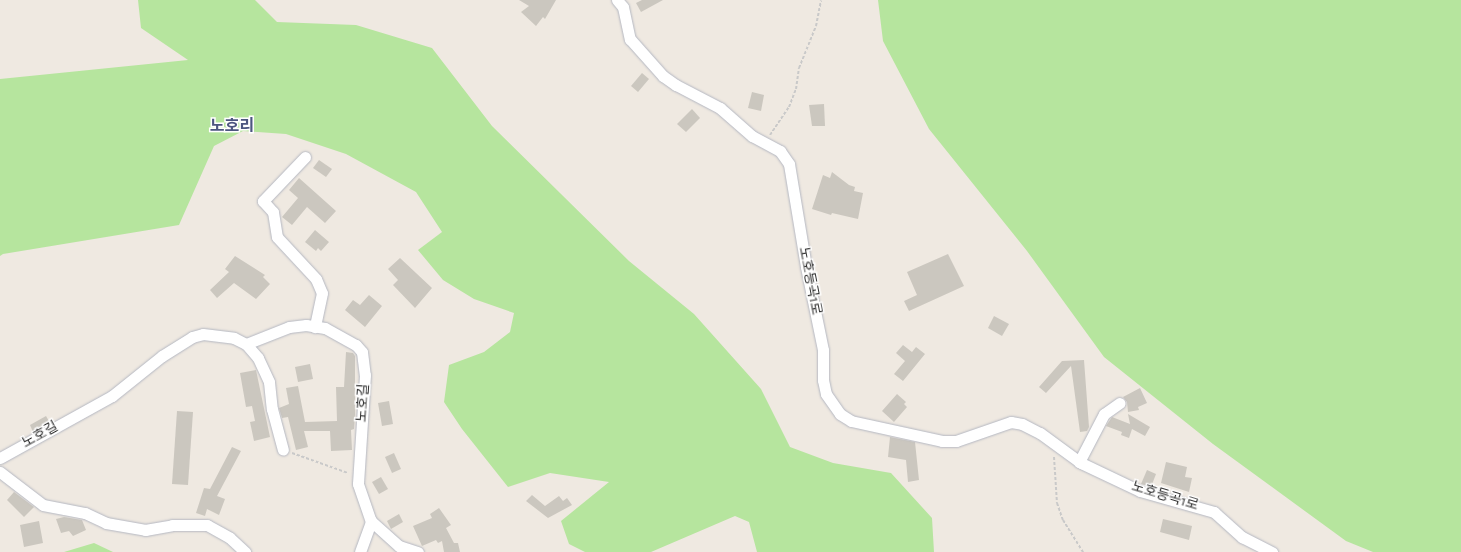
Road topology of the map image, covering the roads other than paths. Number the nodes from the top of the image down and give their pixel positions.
1 (617, 0) edge
2 (305, 157) dead end
3 (315, 327) junction
4 (246, 344) junction
5 (1120, 403) dead end
6 (283, 450) road end
7 (0, 458) edge
8 (1079, 462) junction
9 (0, 472) edge
10 (371, 522) junction
11 (245, 552) edge
12 (360, 552) edge
13 (418, 552) edge
14 (1272, 552) edge

1 - 8 street, 노호등곡1로
2 - 3 street
3 - 4 street, 노호길
3 - 10 street, 노호길
4 - 6 street
4 - 7 street, 노호길
5 - 8 street
8 - 14 street, 노호등곡1로
9 - 11 street
10 - 12 street
10 - 13 street, 노호길

